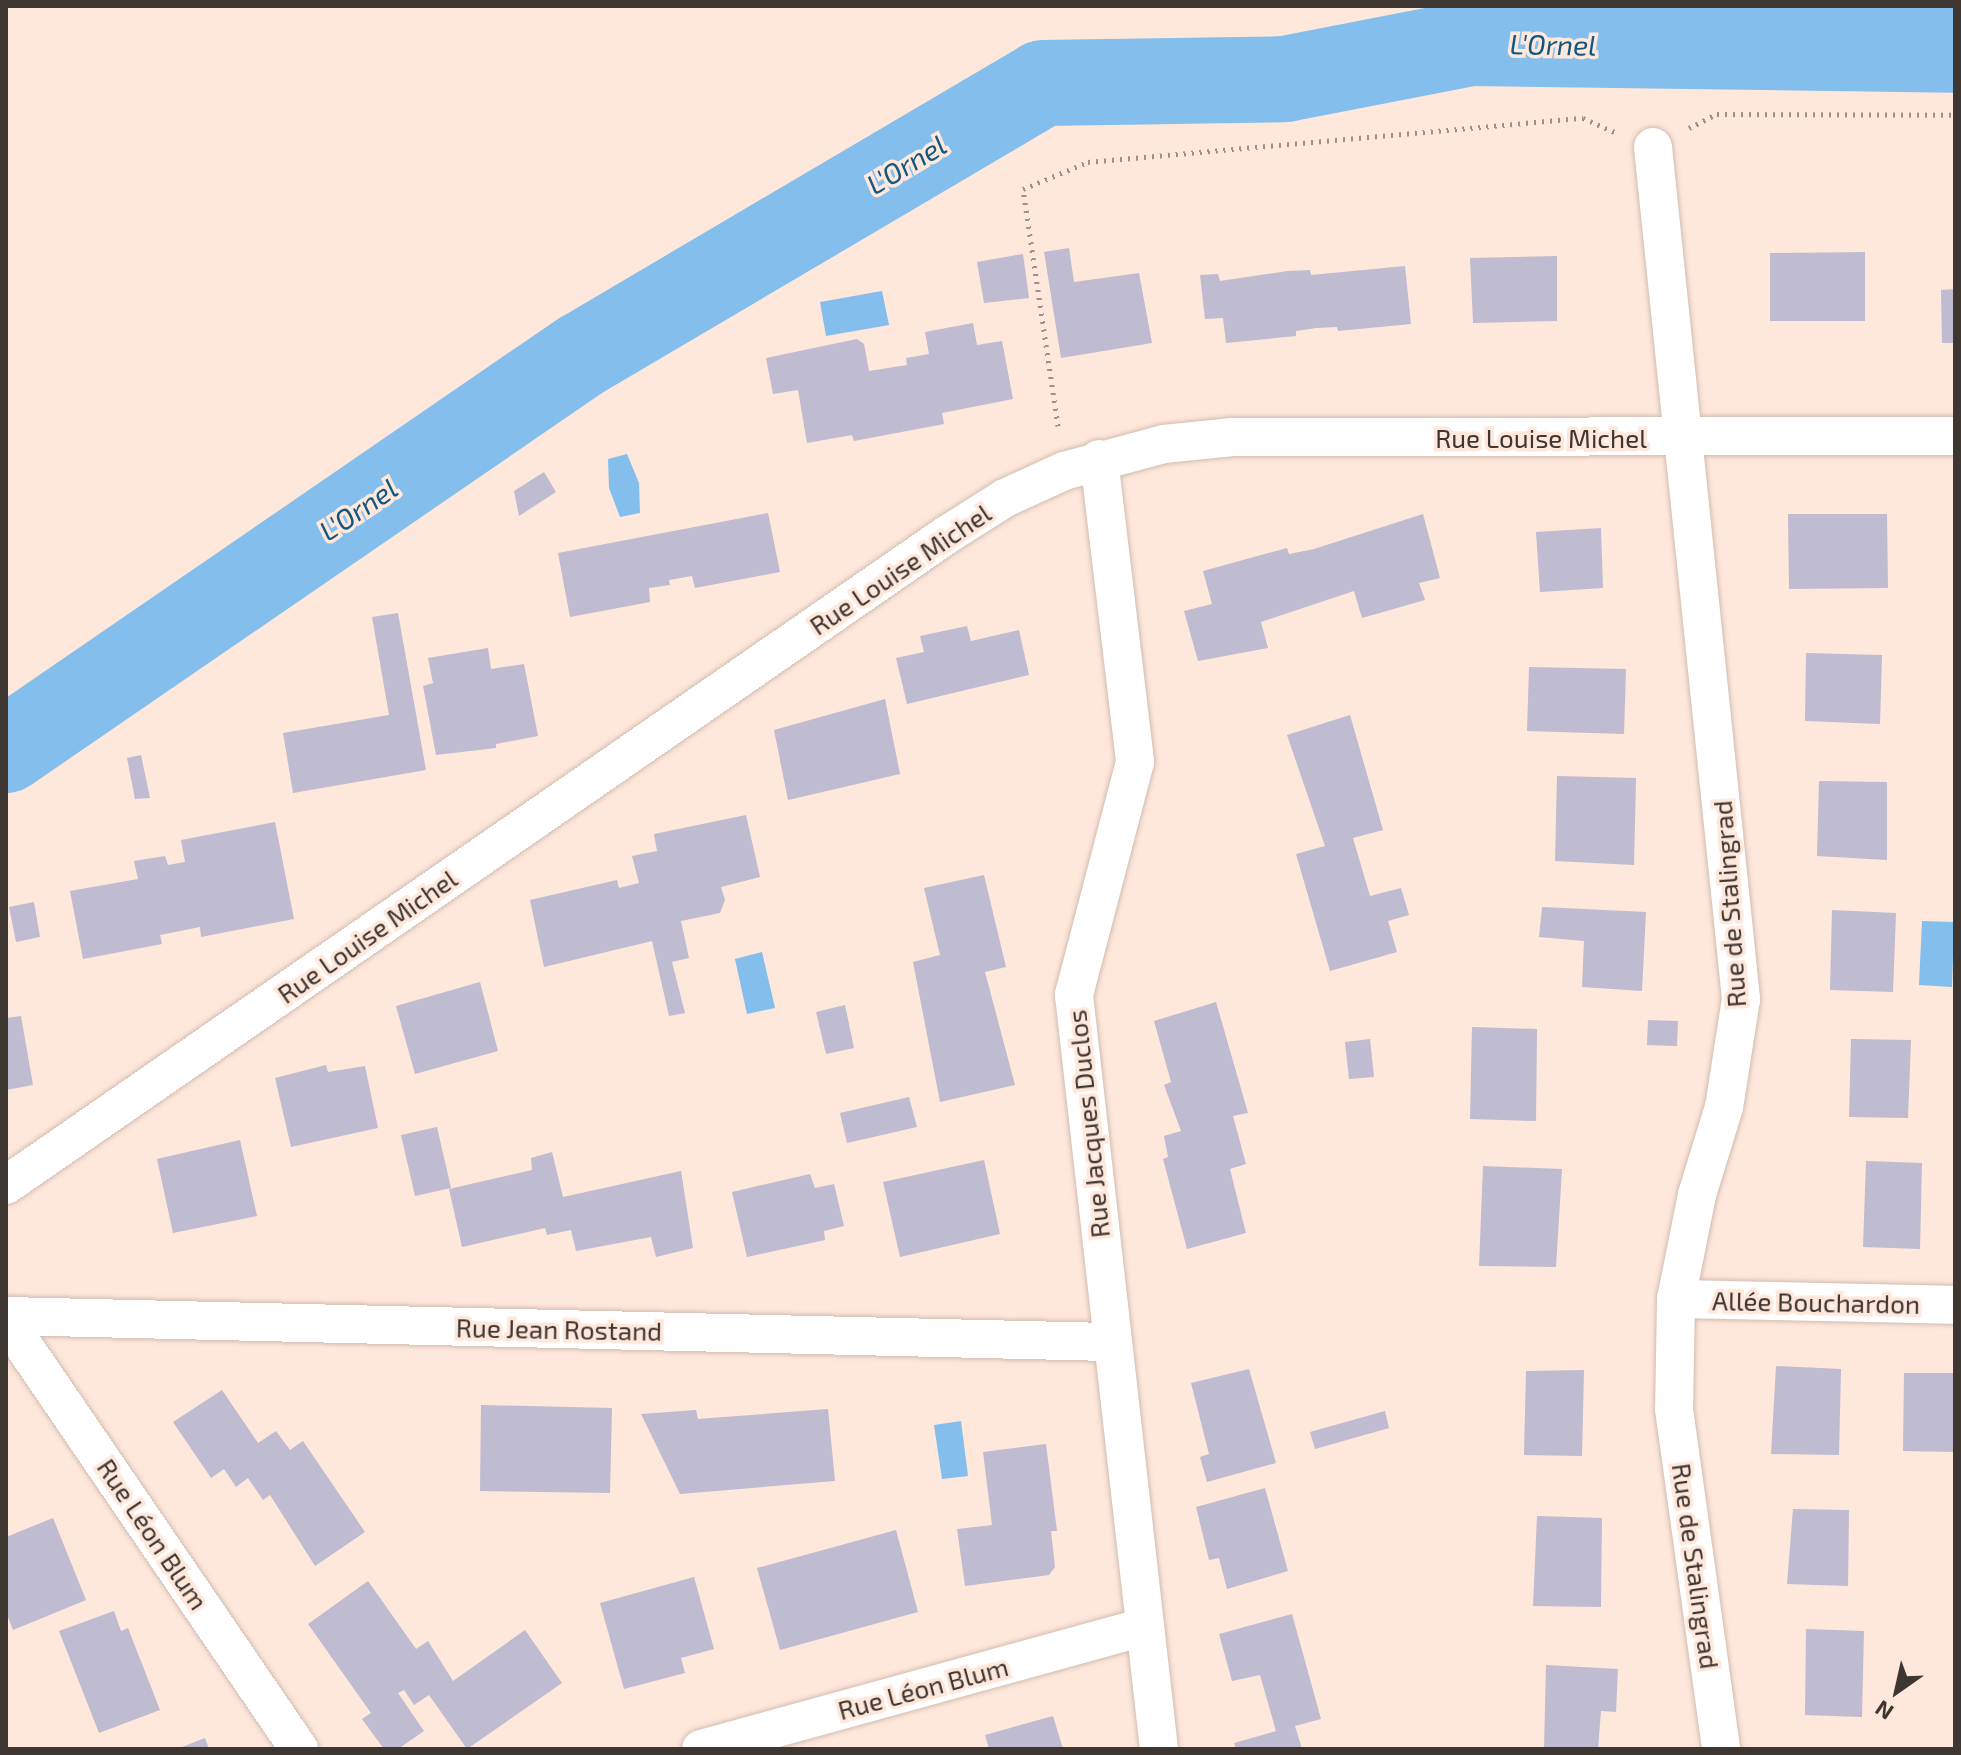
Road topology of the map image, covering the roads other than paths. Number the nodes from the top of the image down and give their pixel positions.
1 (1653, 147) road end
2 (1955, 436) edge
3 (1686, 439) junction
4 (1082, 465) junction
5 (6, 1185) edge
6 (1676, 1299) junction
7 (1955, 1305) edge
8 (6, 1318) edge
9 (1113, 1342) junction
10 (1145, 1627) junction
11 (299, 1749) edge
12 (701, 1749) edge
13 (1159, 1749) edge
14 (1721, 1749) edge

1 - 3 street, Rue de Stalingrad
2 - 3 street, Rue Louise Michel
3 - 4 street, Rue Louise Michel
3 - 6 street, Rue de Stalingrad
4 - 5 street, Rue Louise Michel
4 - 9 street, Rue Jacques Duclos
6 - 7 street, Allée Bouchardon
6 - 14 street, Rue de Stalingrad
8 - 9 street, Rue Jean Rostand
8 - 11 street, Rue Léon Blum
9 - 10 street, Rue Jacques Duclos
10 - 12 street, Rue Léon Blum
10 - 13 street, Rue Jacques Duclos

